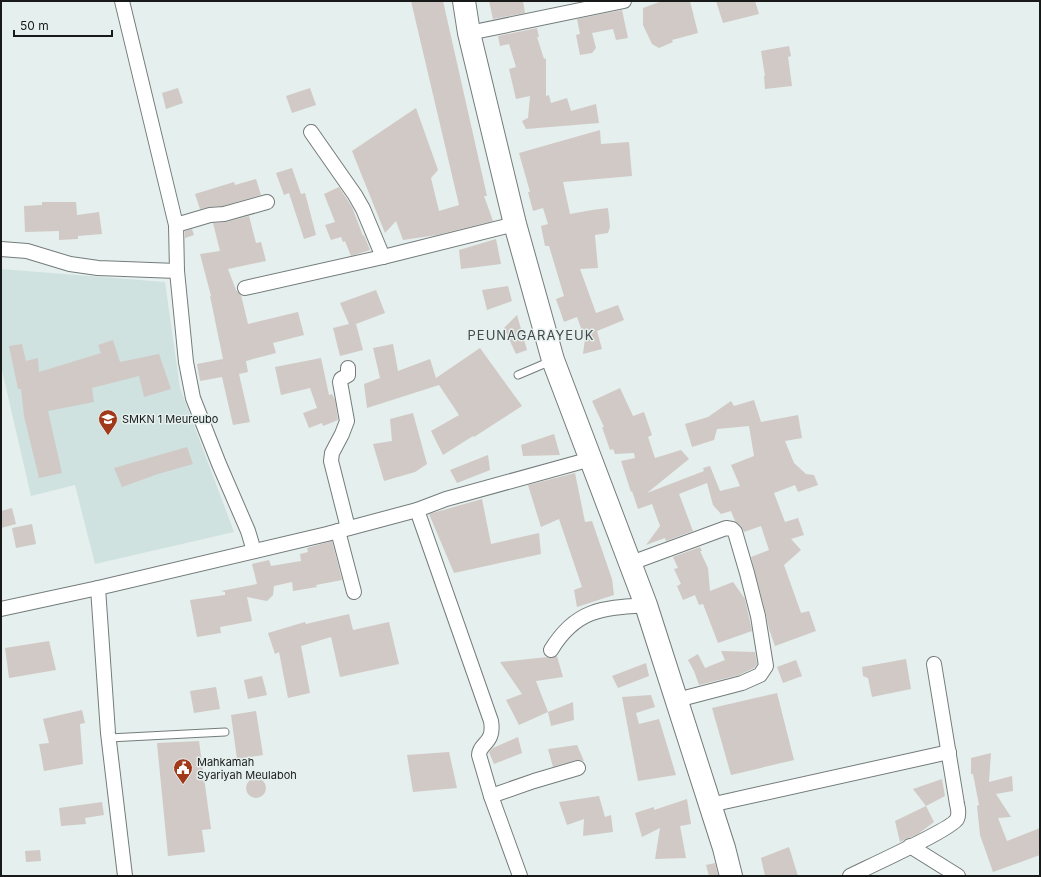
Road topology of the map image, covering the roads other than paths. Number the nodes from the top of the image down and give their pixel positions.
1 (122, 1) edge
2 (464, 1) edge
3 (624, 1) edge
4 (469, 33) junction
5 (311, 132) dead end
6 (267, 202) dead end
7 (515, 224) junction
8 (176, 225) junction
9 (1, 249) edge
10 (383, 257) junction
11 (178, 271) junction
12 (245, 288) dead end
13 (553, 360) junction
14 (348, 368) dead end
15 (518, 375) dead end
16 (591, 459) junction
17 (417, 510) junction
18 (344, 523) junction
19 (254, 549) junction
20 (631, 563) junction
21 (98, 588) junction
22 (354, 592) dead end
23 (646, 605) junction
24 (1, 608) edge
25 (552, 650) dead end
26 (934, 664) dead end
27 (677, 700) junction
28 (225, 732) dead end
29 (109, 738) junction
30 (949, 752) junction
31 (578, 768) dead end
32 (491, 796) junction
33 (710, 805) junction
34 (910, 846) junction
35 (125, 876) edge
36 (520, 876) edge
37 (731, 876) edge
38 (850, 876) edge
39 (958, 876) edge

1 - 8 street
2 - 4 highway
3 - 4 street
4 - 7 highway
5 - 10 street
6 - 8 street
7 - 10 street
7 - 13 highway
8 - 11 street
9 - 11 street
10 - 12 street
11 - 19 street
13 - 15 lane
13 - 16 highway
14 - 18 street
16 - 17 street
16 - 20 highway
17 - 18 street
17 - 32 street
18 - 19 street
18 - 22 street
19 - 21 street
20 - 23 highway
20 - 27 street
21 - 24 street
21 - 29 street
23 - 25 street
23 - 27 highway
26 - 30 street
27 - 33 highway
28 - 29 lane
29 - 35 street
30 - 33 street
30 - 34 street
31 - 32 street
32 - 36 street
33 - 37 highway
34 - 38 street
34 - 39 street

